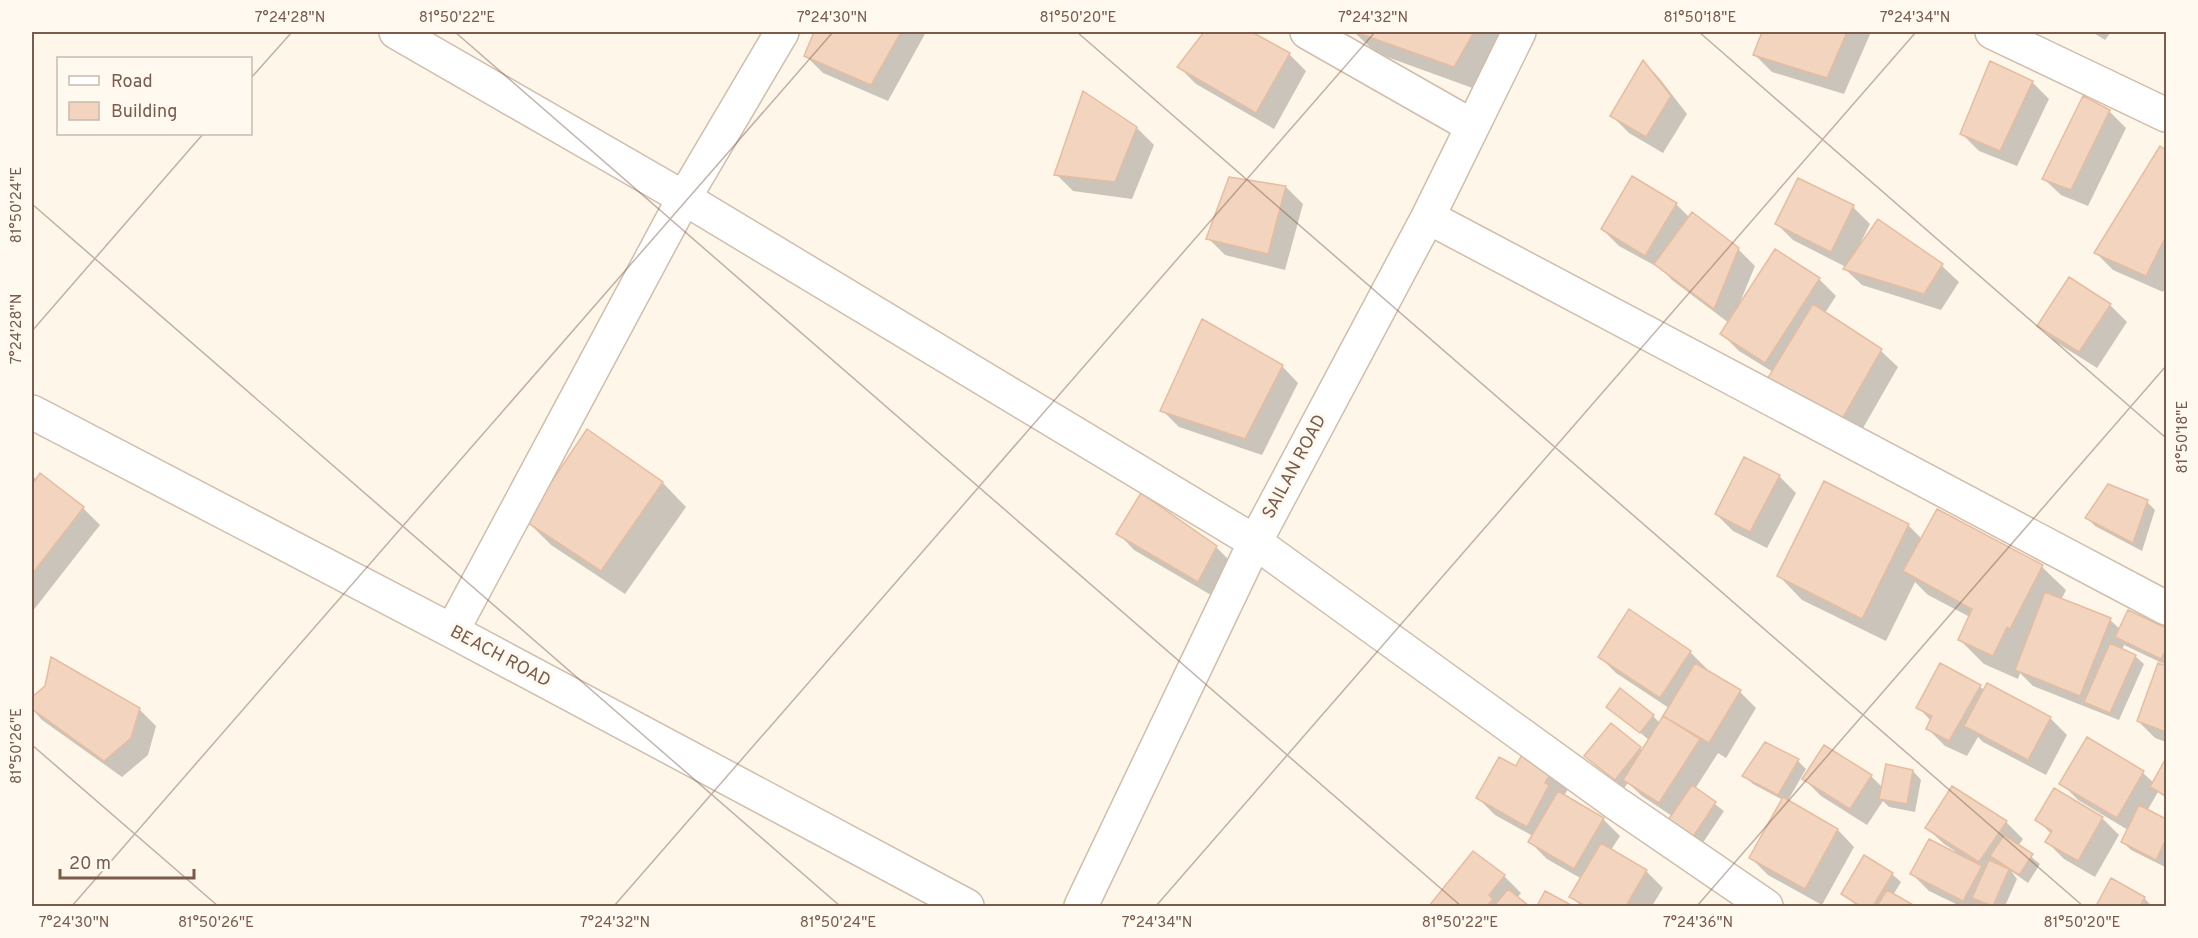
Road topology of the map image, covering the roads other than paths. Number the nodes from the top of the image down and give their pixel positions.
1 (396, 32) edge
2 (782, 32) edge
3 (1307, 32) edge
4 (1519, 32) edge
5 (1992, 32) edge
6 (2166, 115) edge
7 (1472, 126) junction
8 (684, 198) junction
9 (1428, 217) junction
10 (32, 412) edge
11 (1256, 542) junction
12 (2166, 608) edge
13 (452, 632) junction
14 (967, 906) edge
15 (1081, 906) edge
16 (1766, 906) edge

1 - 8 street
2 - 8 street
3 - 7 street
4 - 7 street, SAILAN ROAD
5 - 6 street
7 - 9 street, SAILAN ROAD
8 - 11 street
8 - 13 street
9 - 11 street, SAILAN ROAD
9 - 12 street
10 - 13 street, BEACH ROAD
11 - 15 street, SAILAN ROAD
11 - 16 street
13 - 14 street, BEACH ROAD

